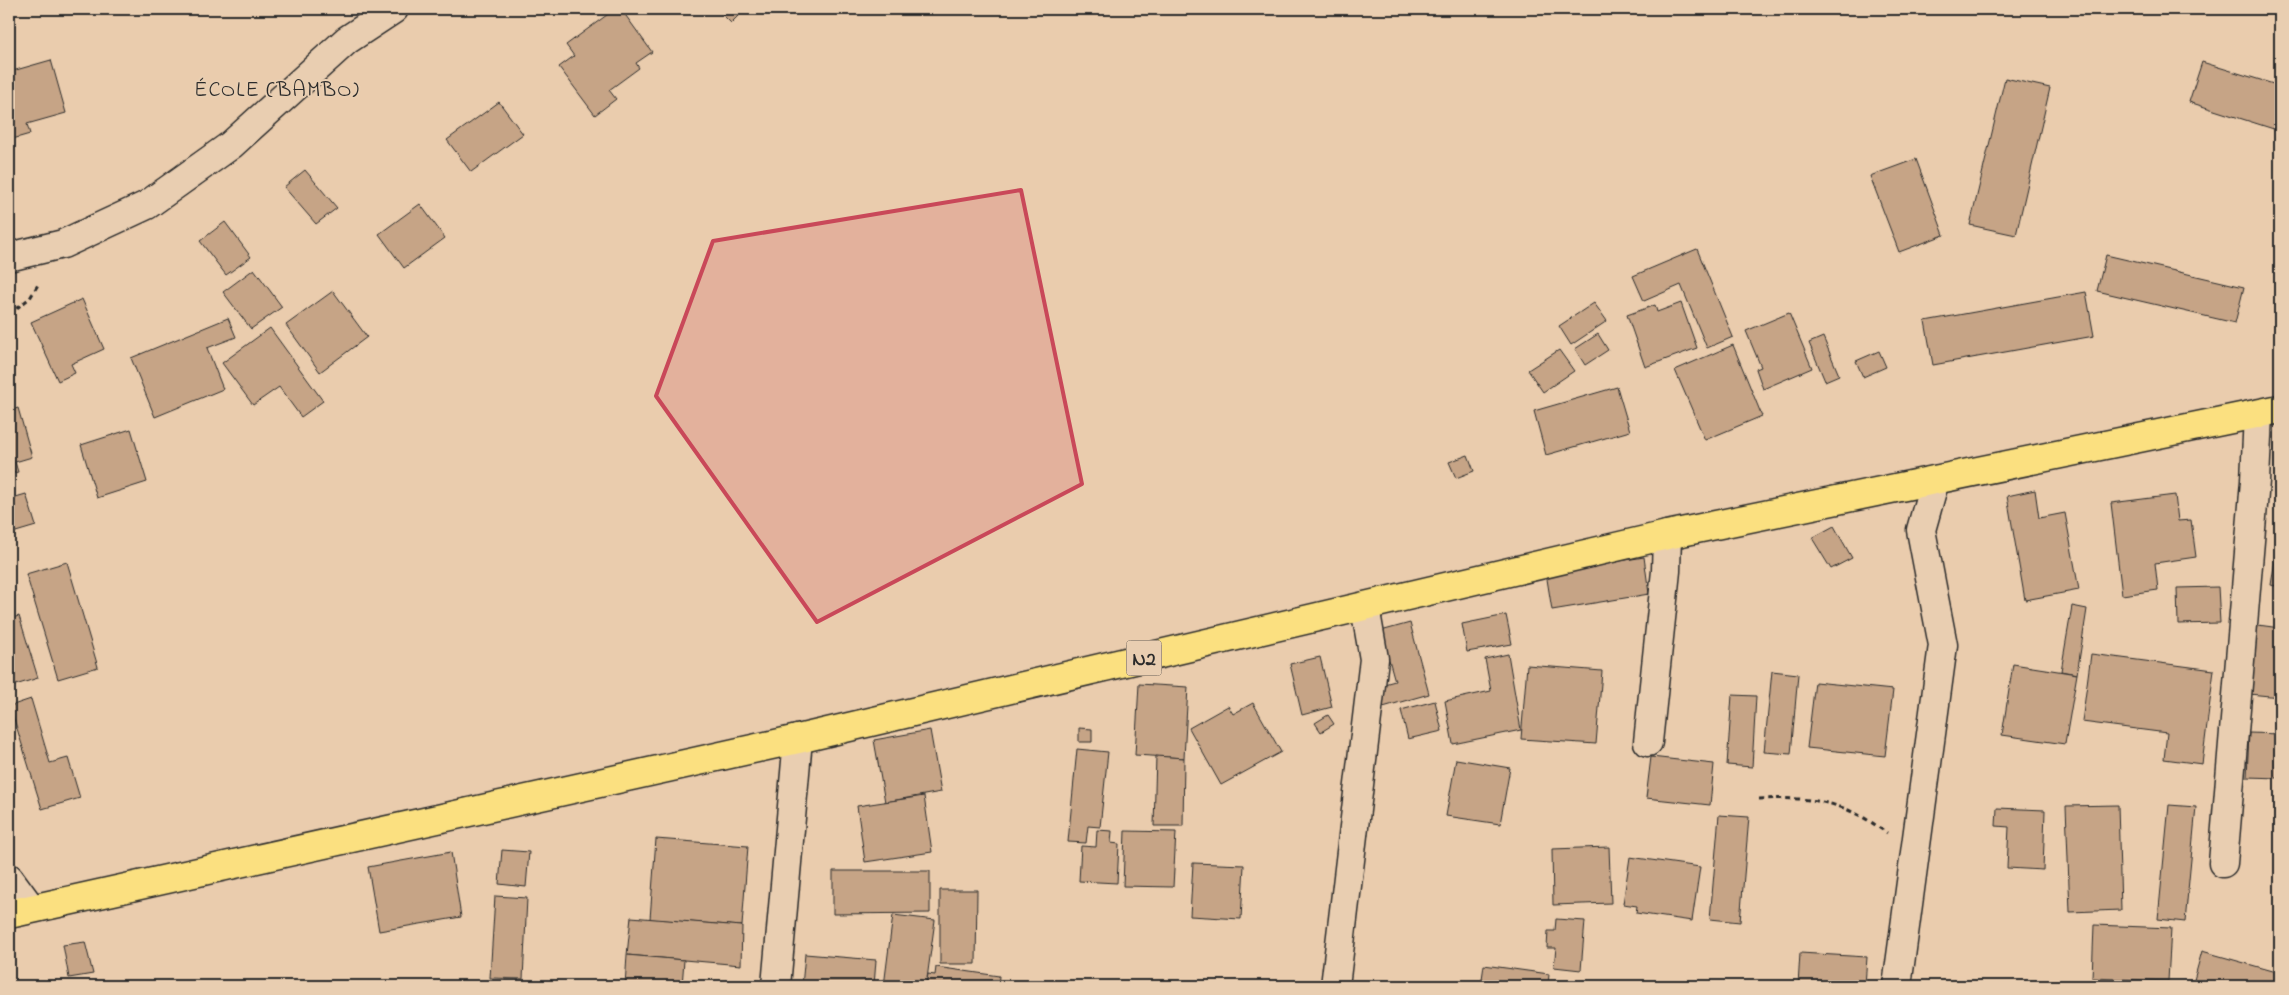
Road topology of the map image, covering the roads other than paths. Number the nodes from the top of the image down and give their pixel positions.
1 (394, 9) edge
2 (9, 257) edge
3 (2269, 412) edge
4 (1935, 480) junction
5 (1667, 535) junction
6 (1365, 607) junction
7 (798, 739) junction
8 (1648, 742) dead end
9 (2223, 863) dead end
10 (9, 878) edge
11 (20, 911) edge
12 (776, 986) edge
13 (1335, 986) edge
14 (1897, 986) edge

1 - 2 street
3 - 4 highway, N2
3 - 9 street
4 - 5 highway, N2
4 - 14 street
5 - 6 highway, N2
5 - 8 street
6 - 7 highway, N2
6 - 13 street
7 - 11 highway, N2
7 - 12 street
10 - 11 street

